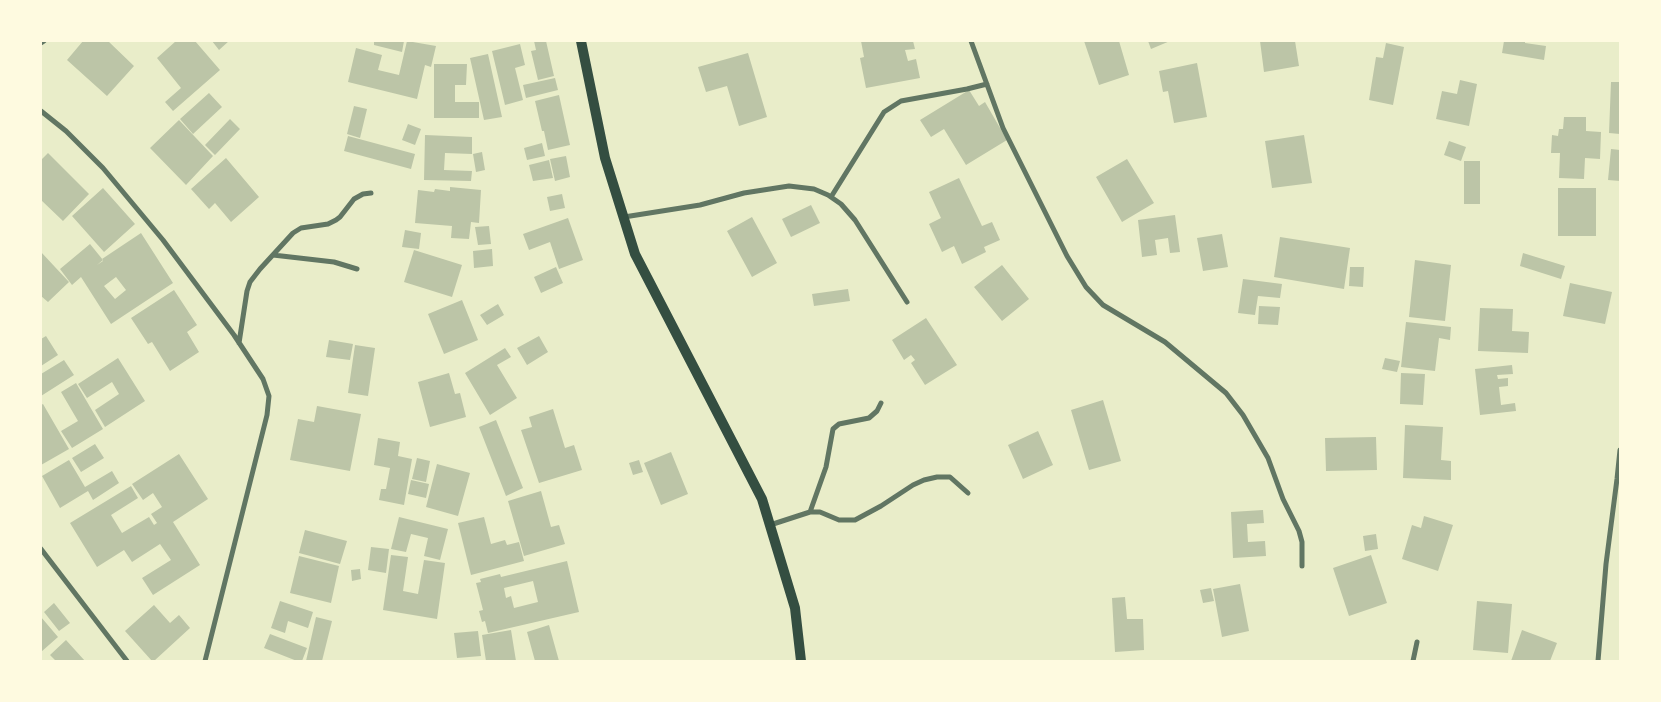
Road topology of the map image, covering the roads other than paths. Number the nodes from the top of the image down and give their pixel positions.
1 (582, 41) edge
2 (971, 41) edge
3 (987, 84) junction
4 (41, 111) edge
5 (371, 193) dead end
6 (831, 197) junction
7 (623, 217) junction
8 (273, 255) junction
9 (357, 269) dead end
10 (907, 302) dead end
11 (239, 343) junction
12 (880, 403) dead end
13 (1620, 450) edge
14 (968, 493) dead end
15 (810, 512) junction
16 (770, 525) junction
17 (41, 548) edge
18 (1302, 566) dead end
19 (1417, 642) dead end
20 (127, 661) edge
21 (205, 661) edge
22 (801, 661) edge
23 (1413, 661) edge
24 (1598, 661) edge

1 - 7 main road
2 - 3 street
3 - 6 street
3 - 18 street
4 - 11 street
5 - 8 street
6 - 7 street
6 - 10 street
7 - 16 main road
8 - 9 street
8 - 11 street
11 - 21 street
12 - 15 street
13 - 24 street
14 - 15 street
15 - 16 street
16 - 22 main road
17 - 20 street
19 - 23 street

